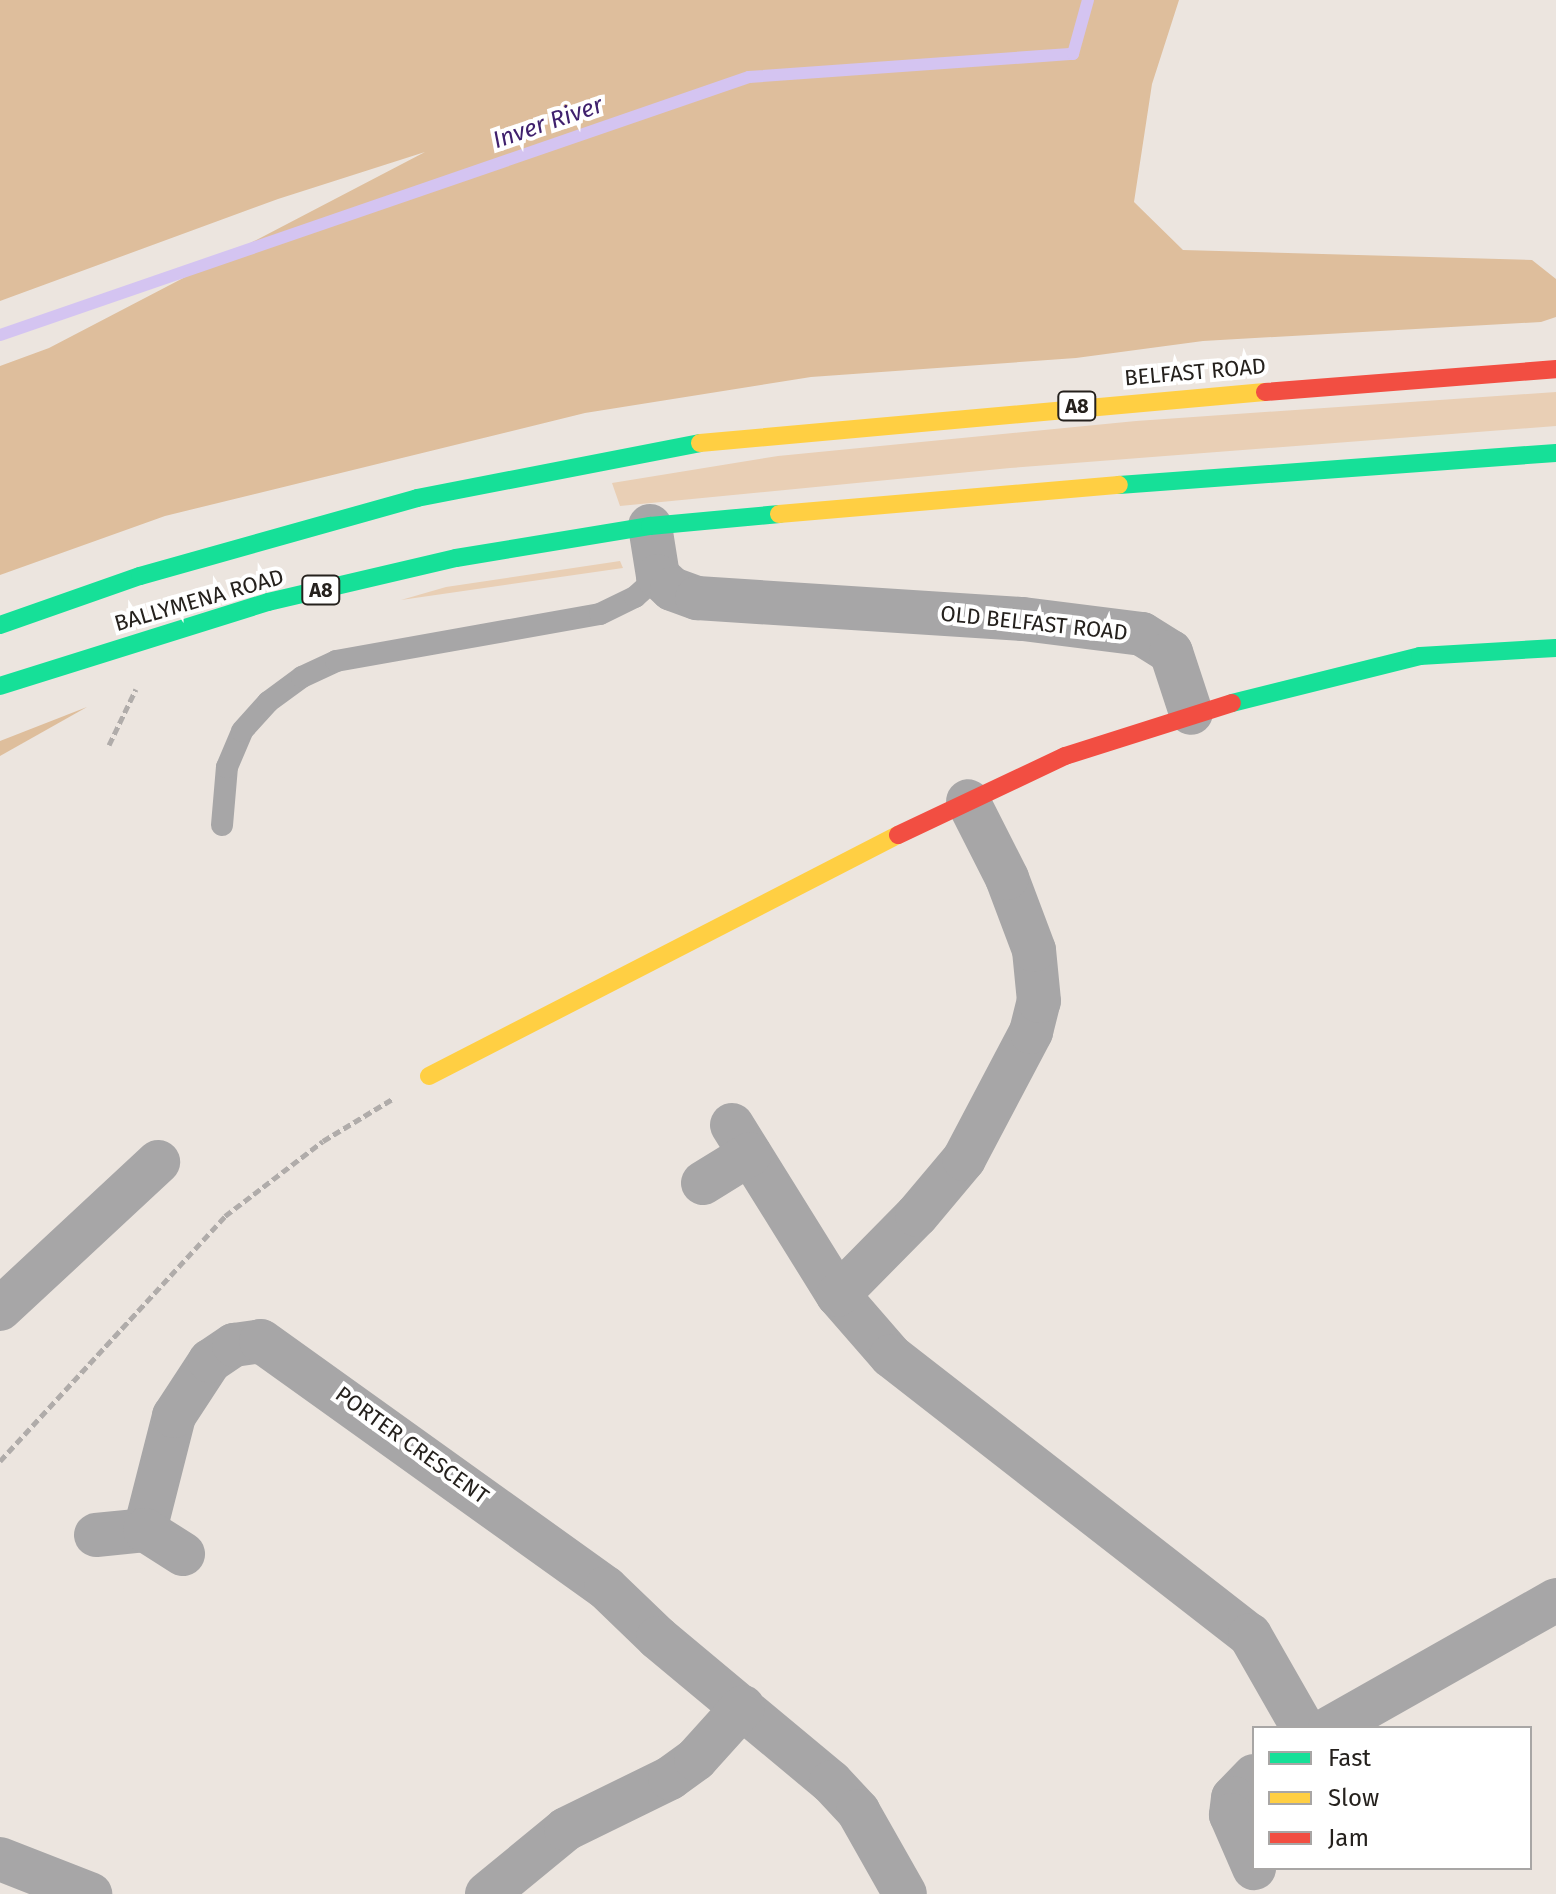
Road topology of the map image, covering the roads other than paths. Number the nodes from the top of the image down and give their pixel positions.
1 (1556, 369) edge
2 (1556, 453) edge
3 (600, 460) joint
4 (650, 526) junction
5 (658, 576) junction
6 (0, 625) edge
7 (1556, 648) edge
8 (0, 686) edge
9 (1191, 713) junction
10 (968, 801) junction
11 (222, 825) dead end
12 (429, 1076) road end
13 (131, 1170) dead end
14 (703, 1183) dead end
15 (838, 1295) junction
16 (0, 1309) edge
17 (145, 1530) junction
18 (96, 1535) dead end
19 (183, 1554) dead end
20 (1556, 1600) edge
21 (743, 1707) junction
22 (1302, 1726) edge
23 (1334, 1726) edge
24 (1252, 1778) edge
25 (0, 1859) edge
26 (1252, 1863) edge
27 (1255, 1870) edge
28 (90, 1894) edge
29 (487, 1894) edge
30 (905, 1894) edge
31 (1269, 1894) edge

1 - 3 main road, BELFAST ROAD / A8
2 - 4 main road, A8
3 - 6 main road, BALLYMENA ROAD / A8
4 - 5 street
4 - 8 main road, BALLYMENA ROAD / A8
5 - 9 street, OLD BELFAST ROAD
5 - 11 lane
7 - 9 main road
9 - 10 main road
10 - 12 main road
10 - 15 street
13 - 16 street
14 - 15 street
15 - 22 street
17 - 18 street
17 - 19 street
17 - 21 street, PORTER CRESCENT
20 - 23 street
21 - 29 street
21 - 30 street, PORTER CRESCENT
24 - 26 street
25 - 28 street
27 - 31 street

